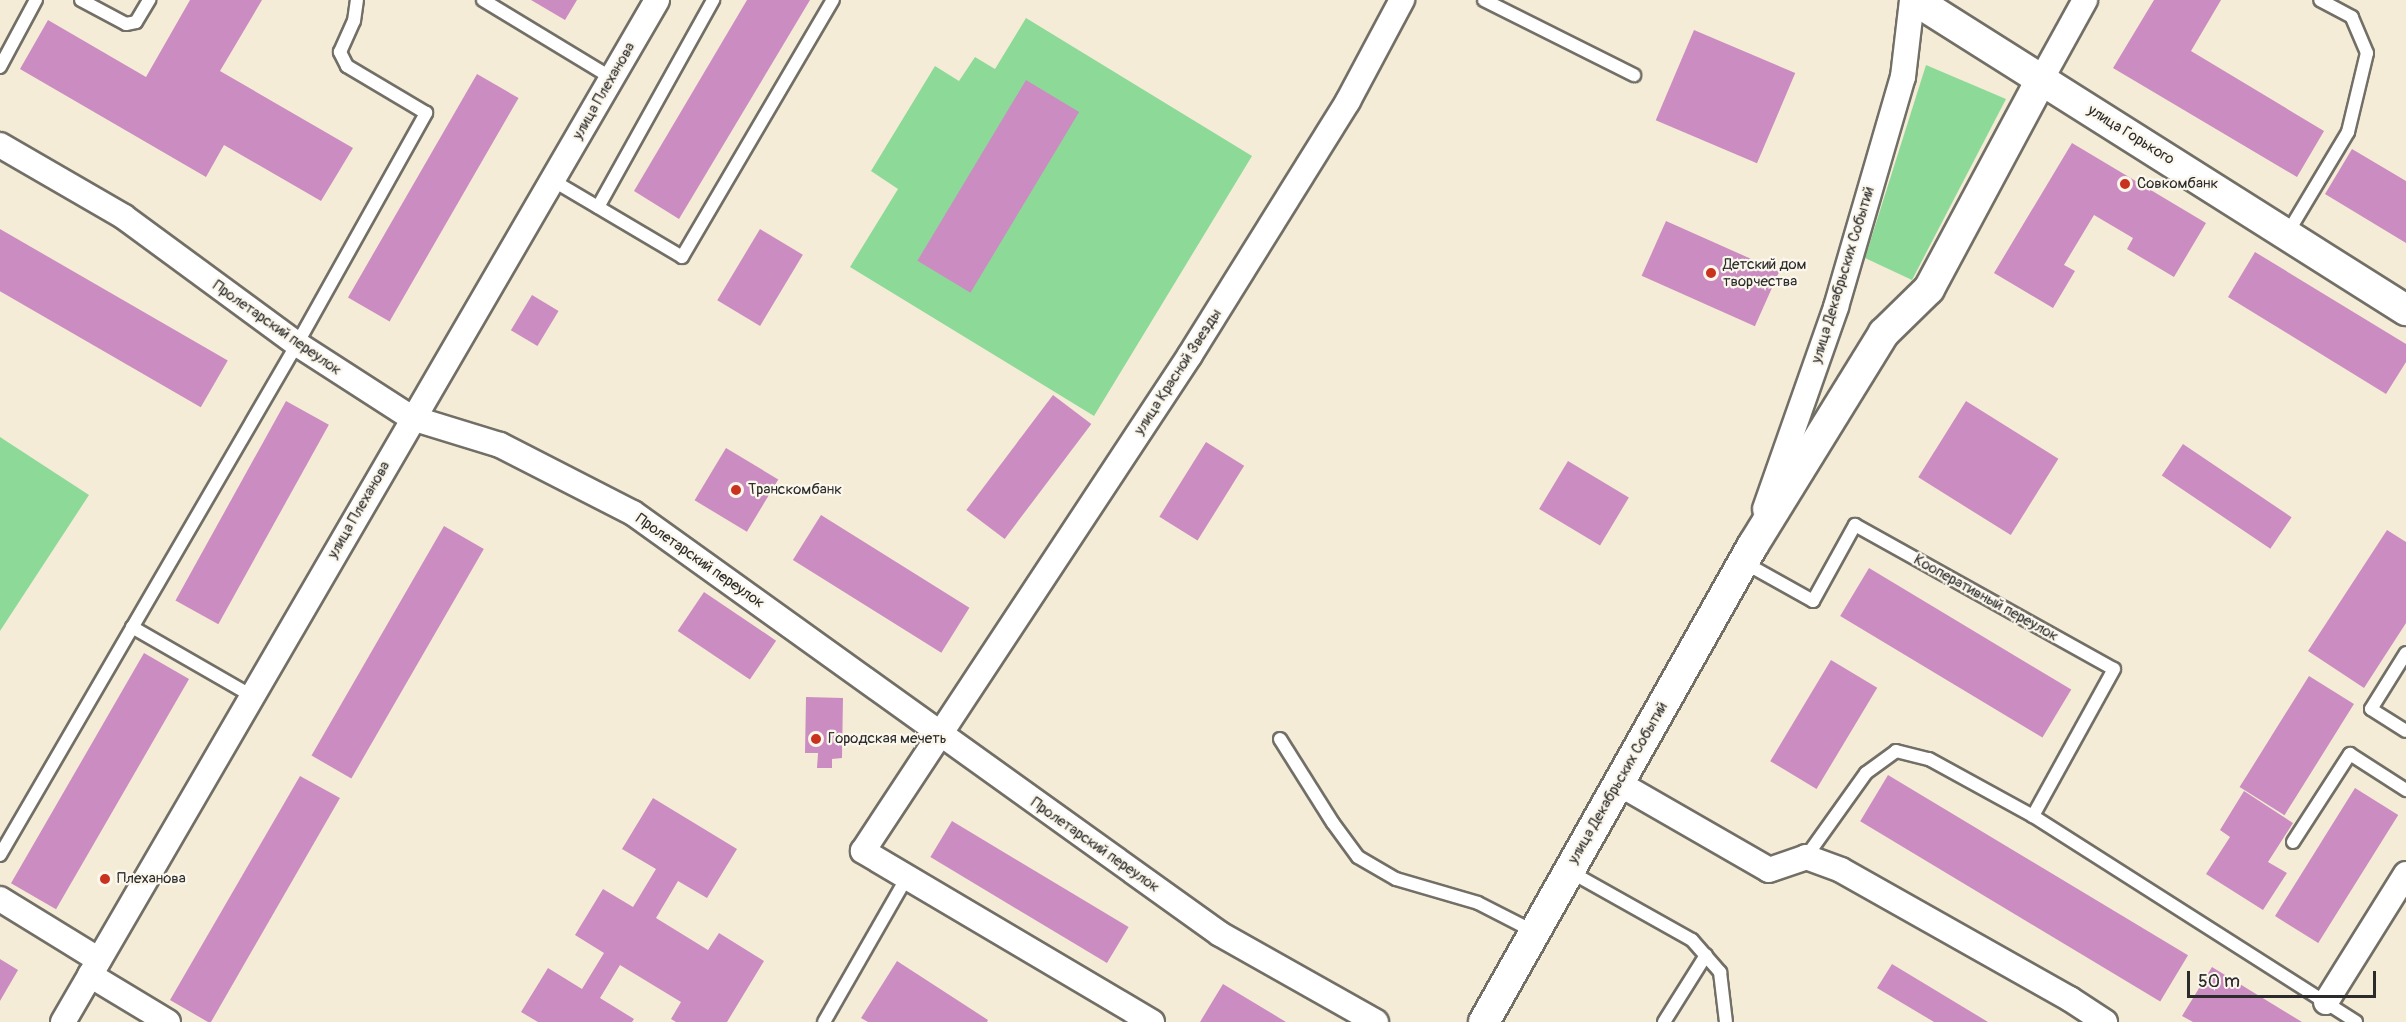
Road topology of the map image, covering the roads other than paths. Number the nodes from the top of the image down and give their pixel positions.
1 (36, 0) edge
2 (81, 0) edge
3 (149, 0) edge
4 (357, 0) edge
5 (483, 0) edge
6 (657, 0) edge
7 (713, 0) edge
8 (833, 0) edge
9 (1402, 0) edge
10 (1484, 0) edge
11 (1914, 0) edge
12 (2085, 0) edge
13 (2320, 0) edge
14 (0, 67) edge
15 (1634, 75) dead end
16 (612, 78) junction
17 (2042, 78) junction
18 (0, 145) edge
19 (552, 180) junction
20 (598, 207) junction
21 (2287, 234) junction
22 (2406, 310) edge
23 (297, 344) junction
24 (412, 418) junction
25 (1749, 554) junction
26 (132, 627) junction
27 (2406, 653) edge
28 (252, 696) junction
29 (2406, 731) edge
30 (939, 735) junction
31 (1280, 739) dead end
32 (1618, 783) junction
33 (2406, 790) edge
34 (2032, 816) junction
35 (2293, 842) dead end
36 (0, 855) edge
37 (1806, 857) junction
38 (1569, 871) junction
39 (2406, 874) edge
40 (907, 877) junction
41 (0, 899) edge
42 (1534, 932) junction
43 (1706, 955) junction
44 (95, 968) junction
45 (2326, 1002) junction
46 (63, 1022) edge
47 (168, 1022) edge
48 (824, 1022) edge
49 (1152, 1022) edge
50 (1376, 1022) edge
51 (1484, 1022) edge
52 (1664, 1022) edge
53 (1726, 1022) edge
54 (2105, 1022) edge
55 (2356, 1022) edge

1 - 14 lane
2 - 3 lane
4 - 23 lane
5 - 16 lane
6 - 16 street, улица Плеханова
7 - 20 lane
8 - 20 lane
9 - 30 street, улица Красной Звезды
10 - 15 lane
11 - 17 street, улица Горького
11 - 25 street, улица Декабрьских Событий
12 - 17 street
13 - 21 lane
16 - 19 street, улица Плеханова
17 - 21 street, улица Горького
17 - 25 street, улица Декабрьских Событий
18 - 23 street, Пролетарский переулок
19 - 20 lane
19 - 24 street, улица Плеханова
21 - 22 street, улица Горького
23 - 24 street, Пролетарский переулок
23 - 26 lane
24 - 28 street, улица Плеханова
24 - 30 street, Пролетарский переулок
25 - 32 street, улица Декабрьских Событий
25 - 34 lane, Кооперативный переулок
26 - 28 lane
26 - 36 lane
27 - 29 lane
28 - 44 street, улица Плеханова
30 - 40 street, улица Красной Звезды
30 - 50 street, Пролетарский переулок
31 - 42 lane
32 - 37 street
32 - 38 street, улица Декабрьских Событий
33 - 35 lane
34 - 37 lane
34 - 45 lane
37 - 54 street
38 - 42 street, улица Декабрьских Событий
38 - 43 lane
39 - 45 street
40 - 48 lane
40 - 49 street
41 - 44 street
42 - 51 street, улица Декабрьских Событий
43 - 52 lane
43 - 53 lane
44 - 46 street, улица Плеханова
44 - 47 street
45 - 55 lane

